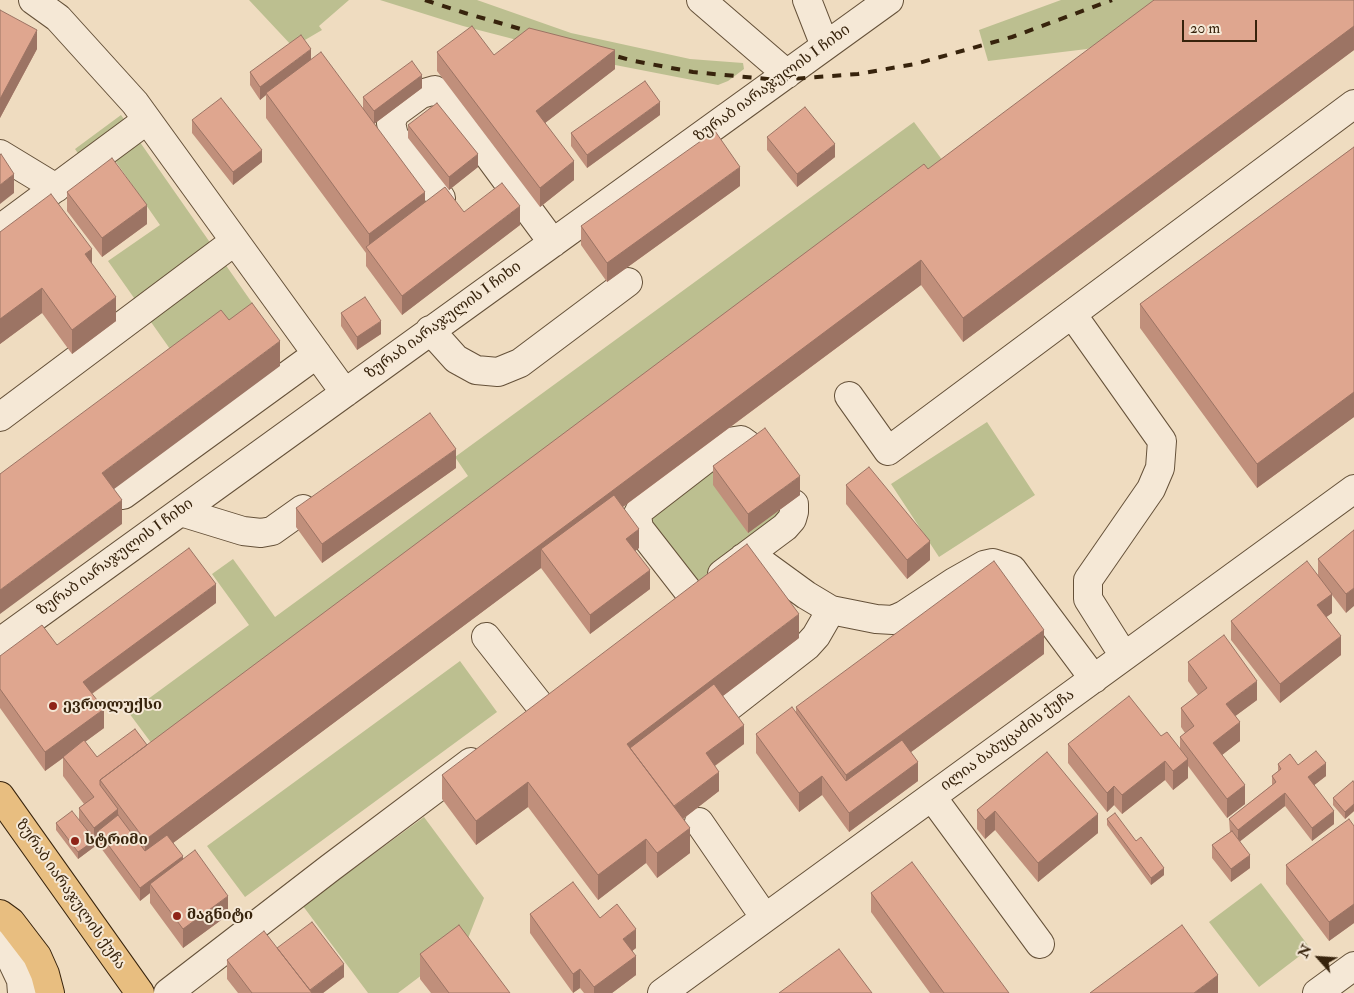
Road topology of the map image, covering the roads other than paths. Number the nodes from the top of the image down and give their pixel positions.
1 (33, 0) edge
2 (701, 0) edge
3 (807, 0) edge
4 (889, 0) edge
5 (825, 46) junction
6 (787, 74) junction
7 (1354, 104) edge
8 (141, 112) junction
9 (0, 154) edge
10 (56, 188) junction
11 (441, 198) edge
12 (0, 229) edge
13 (235, 241) junction
14 (553, 243) junction
15 (628, 282) dead end
16 (1072, 314) junction
17 (430, 330) junction
18 (317, 354) junction
19 (345, 393) junction
20 (850, 396) dead end
21 (0, 417) edge
22 (748, 444) edge
23 (1354, 488) edge
24 (123, 495) dead end
25 (794, 504) dead end
26 (303, 509) edge
27 (181, 512) junction
28 (743, 558) junction
29 (831, 610) junction
30 (486, 637) dead end
31 (0, 642) edge
32 (1124, 656) junction
33 (1094, 678) junction
34 (730, 706) edge
35 (542, 708) edge
36 (487, 750) edge
37 (0, 796) edge
38 (932, 796) junction
39 (699, 822) dead end
40 (0, 914) edge
41 (765, 918) junction
42 (0, 944) edge
43 (1040, 944) dead end
44 (1354, 966) edge
45 (22, 993) edge
46 (50, 993) edge
47 (140, 993) edge
48 (168, 993) edge
49 (662, 993) edge
50 (1317, 993) edge

1 - 8 street
2 - 6 street
3 - 5 street
4 - 5 street, ზურაბ იარაჯულის I ჩიხი
5 - 6 street, ზურაბ იარაჯულის I ჩიხი
6 - 14 street, ზურაბ იარაჯულის I ჩიხი
7 - 16 street
8 - 10 street
8 - 13 street
9 - 10 street
10 - 12 street
11 - 14 street
13 - 18 street
13 - 21 street
14 - 17 street, ზურაბ იარაჯულის I ჩიხი
15 - 17 street
16 - 20 street
16 - 32 street
17 - 19 street, ზურაბ იარაჯულის I ჩიხი
18 - 19 street
18 - 24 street
19 - 27 street, ზურაბ იარაჯულის I ჩიხი
22 - 28 street
23 - 32 street, ილია ბაბუცაძის ქუჩა
25 - 28 street
26 - 27 street
27 - 31 street, ზურაბ იარაჯულის I ჩიხი
28 - 29 street
29 - 33 street
29 - 34 street
30 - 35 street
32 - 33 street, ილია ბაბუცაძის ქუჩა
33 - 38 street, ილია ბაბუცაძის ქუჩა
36 - 48 street
37 - 47 main road, ზურაბ იარაჯულის ქუჩა
38 - 41 street, ილია ბაბუცაძის ქუჩა
38 - 43 street
39 - 41 street
40 - 46 main road
41 - 49 street, ილია ბაბუცაძის ქუჩა
42 - 45 street
44 - 50 street

